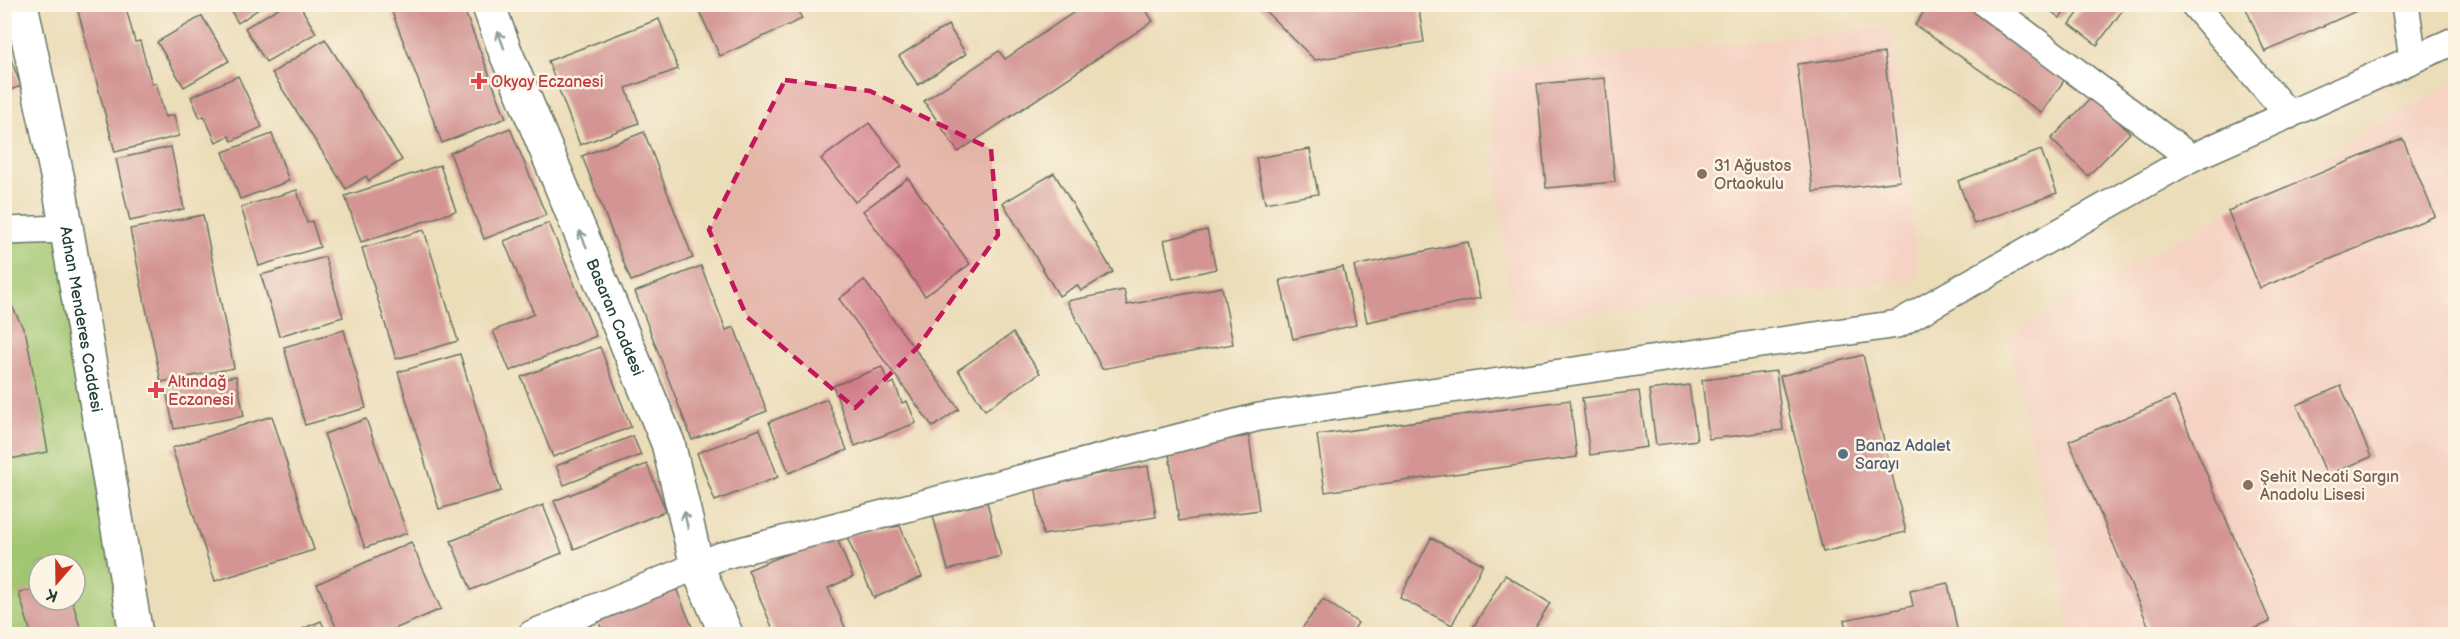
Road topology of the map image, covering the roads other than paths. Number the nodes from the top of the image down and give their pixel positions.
1 (21, 4) edge
2 (488, 4) edge
3 (1986, 4) edge
4 (2194, 4) edge
5 (2405, 4) edge
6 (2456, 40) edge
7 (2414, 59) junction
8 (2289, 115) junction
9 (2191, 158) junction
10 (66, 229) junction
11 (4, 231) edge
12 (697, 566) junction
13 (136, 634) edge
14 (532, 634) edge
15 (726, 634) edge

1 - 10 street, Adnan Menderes Caddesi
12 -> 2 street, Basaran Caddesi
3 - 9 street
4 - 8 street
5 - 7 street
6 - 7 street
7 - 8 street
8 - 9 street
9 - 12 street
10 - 11 street
10 - 13 street, Adnan Menderes Caddesi
12 - 14 street
12 - 15 street, Basaran Caddesi

